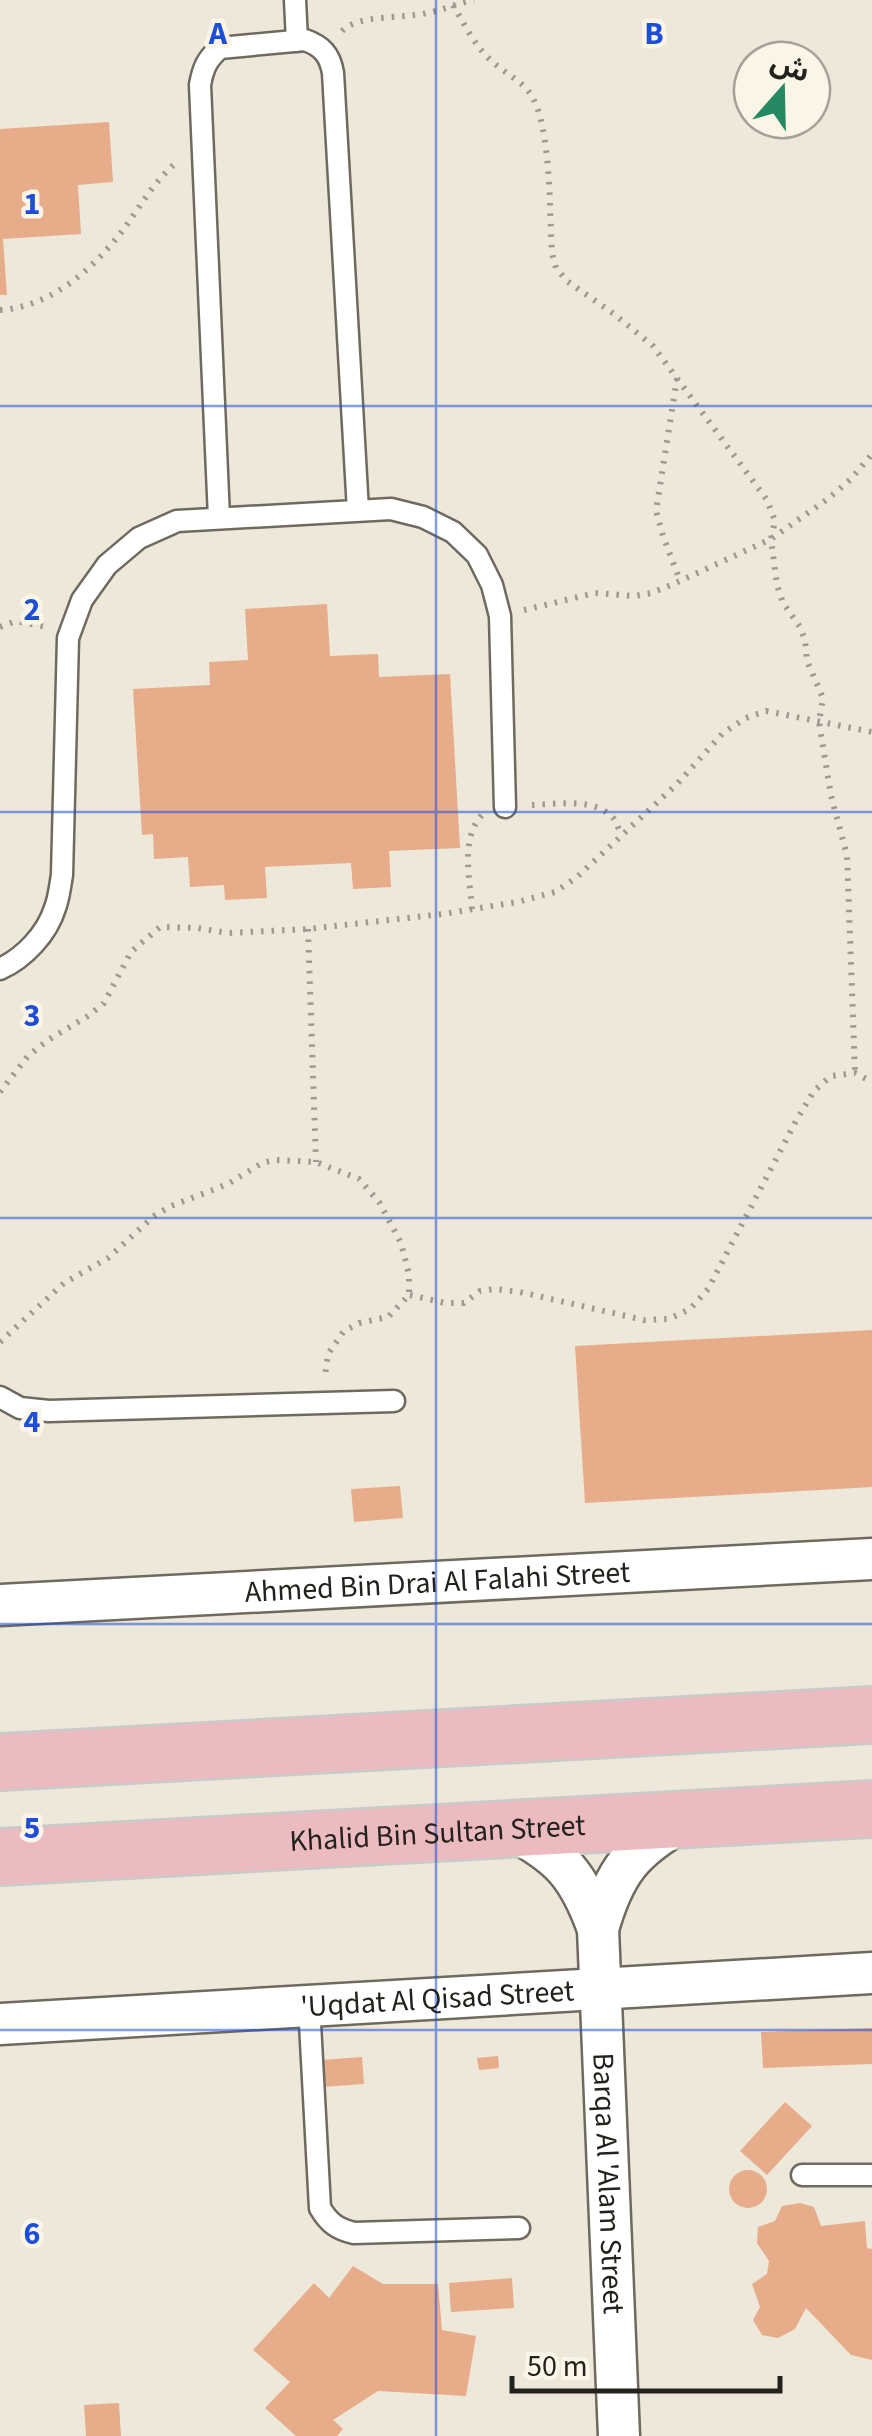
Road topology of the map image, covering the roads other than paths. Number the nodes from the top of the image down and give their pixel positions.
1 (294, 0) edge
2 (297, 41) junction
3 (358, 511) junction
4 (219, 518) junction
5 (505, 807) dead end
6 (0, 969) edge
7 (0, 1397) edge
8 (394, 1401) dead end
9 (872, 1558) edge
10 (0, 1605) edge
11 (872, 1715) edge
12 (7, 1765) edge
13 (872, 1809) edge
14 (684, 1820) junction
15 (512, 1830) junction
16 (0, 1858) edge
17 (598, 1929) junction
18 (872, 1973) edge
19 (600, 1988) junction
20 (310, 2005) junction
21 (0, 2024) edge
22 (802, 2175) dead end
23 (872, 2176) edge
24 (518, 2228) dead end
25 (619, 2436) edge

1 - 2 lane
2 - 3 lane
2 - 4 lane
3 - 4 lane
3 - 5 lane
4 - 6 lane
7 - 8 lane
9 - 10 street, Ahmed Bin Drai Al Falahi Street
11 - 12 main road
13 - 14 main road, Khalid Bin Sultan Street
14 - 15 main road, Khalid Bin Sultan Street
14 - 17 street, Barqa Al 'Alam Street
15 - 16 main road, Khalid Bin Sultan Street
15 - 17 street, Barqa Al 'Alam Street
17 - 19 street, Barqa Al 'Alam Street
18 - 19 street, 'Uqdat Al Qisad Street
19 - 20 street, 'Uqdat Al Qisad Street
19 - 25 street, Barqa Al 'Alam Street
20 - 21 street, 'Uqdat Al Qisad Street
20 - 24 lane
22 - 23 lane

